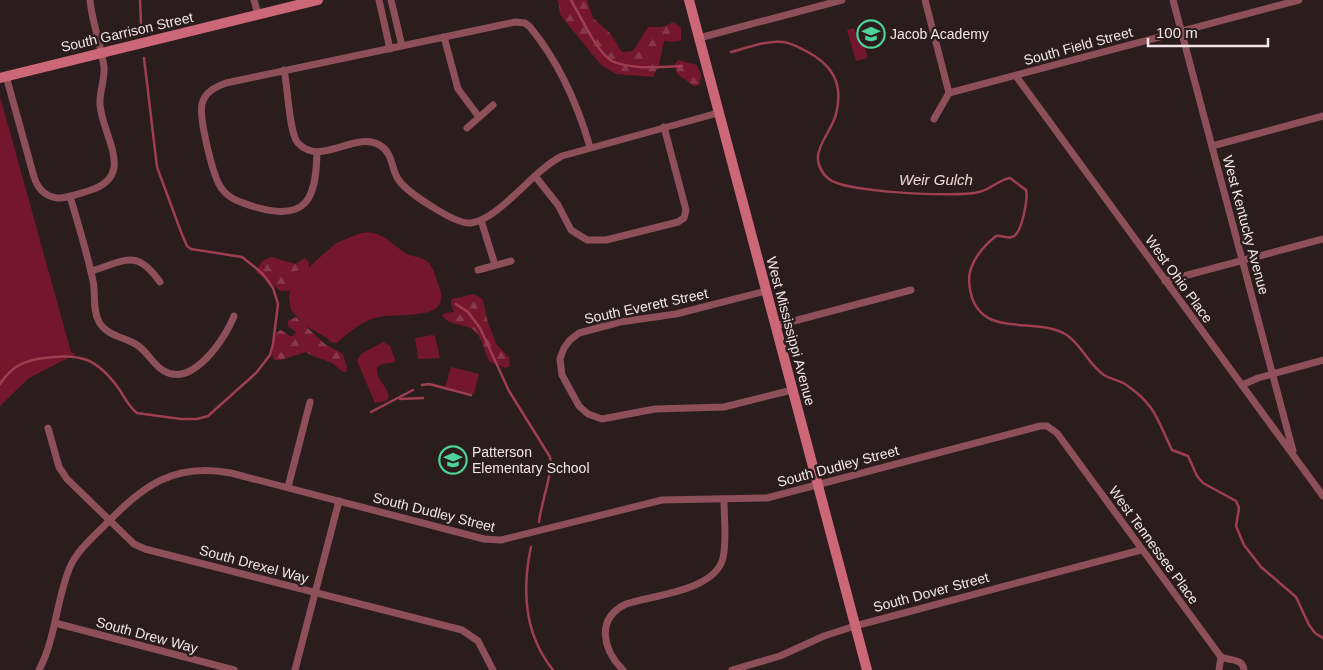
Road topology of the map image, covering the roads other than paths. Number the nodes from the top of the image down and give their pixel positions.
1 (90, 0) edge
2 (254, 0) edge
3 (318, 0) edge
4 (379, 0) edge
5 (392, 0) edge
6 (689, 0) edge
7 (842, 0) edge
8 (925, 0) edge
9 (1173, 0) edge
10 (1299, 0) edge
11 (258, 14) junction
12 (1182, 31) junction
13 (444, 37) junction
14 (699, 38) junction
15 (402, 46) junction
16 (390, 49) junction
17 (101, 52) junction
18 (284, 70) junction
19 (1016, 76) junction
20 (3, 77) edge
21 (949, 93) junction
22 (493, 105) dead end
23 (718, 113) junction
24 (1323, 116) edge
25 (479, 117) junction
26 (934, 119) dead end
27 (664, 127) junction
28 (467, 128) dead end
29 (1212, 146) junction
30 (590, 147) junction
31 (317, 152) junction
32 (535, 176) junction
33 (70, 196) junction
34 (480, 220) junction
35 (1323, 239) edge
36 (1242, 260) junction
37 (511, 261) dead end
38 (495, 265) junction
39 (478, 270) dead end
40 (91, 271) junction
41 (1166, 281) junction
42 (160, 282) dead end
43 (911, 290) dead end
44 (766, 291) junction
45 (234, 316) dead end
46 (775, 326) junction
47 (1323, 360) edge
48 (1272, 374) junction
49 (1242, 385) junction
50 (792, 390) junction
51 (310, 402) dead end
52 (1047, 426) joint
53 (48, 428) dead end
54 (1294, 457) junction
55 (1323, 482) edge
56 (818, 485) junction
57 (1315, 485) junction
58 (288, 488) junction
59 (1323, 496) edge
60 (724, 500) junction
61 (339, 501) junction
62 (109, 521) junction
63 (1141, 550) junction
64 (316, 593) junction
65 (54, 623) junction
66 (855, 626) junction
67 (1221, 657) junction
68 (39, 670) edge
69 (234, 670) edge
70 (295, 670) edge
71 (493, 670) edge
72 (623, 670) edge
73 (732, 670) edge
74 (867, 670) edge
75 (1219, 670) edge
76 (1244, 670) edge

1 - 17 street
2 - 11 street
3 - 11 main road, South Garrison Street
4 - 16 street
5 - 15 street
6 - 14 main road, West Mississippi Avenue
7 - 14 street
8 - 21 street
9 - 12 street, West Kentucky Avenue
10 - 12 street, South Field Street
11 - 17 main road, South Garrison Street
12 - 19 street, South Field Street
12 - 29 street, West Kentucky Avenue
13 - 15 street
13 - 25 street
13 - 30 street
14 - 23 main road, West Mississippi Avenue
15 - 16 street
16 - 18 street
17 - 20 main road, South Garrison Street
17 - 33 street
18 - 31 street
18 - 31 street
19 - 21 street, South Field Street
19 - 41 street, West Ohio Place
20 - 33 street
21 - 26 street
22 - 25 street
23 - 27 street
23 - 44 main road, West Mississippi Avenue
24 - 29 street
25 - 28 street
27 - 30 street
27 - 32 street
29 - 36 street, West Kentucky Avenue
30 - 32 street
31 - 34 street
32 - 34 street
33 - 40 street
34 - 38 street
35 - 36 street
36 - 41 street
36 - 48 street, West Kentucky Avenue
37 - 38 street
38 - 39 street
40 - 42 street
40 - 45 street
41 - 49 street, West Ohio Place
43 - 46 street
44 - 46 main road, West Mississippi Avenue
44 - 50 street, South Everett Street
46 - 50 main road, West Mississippi Avenue
47 - 48 street
48 - 49 street
48 - 54 street, West Kentucky Avenue
49 - 54 street, West Ohio Place
50 - 56 main road, West Mississippi Avenue
51 - 58 street
52 - 56 street, South Dudley Street
52 - 63 street, West Tennessee Place
53 - 62 street, South Drexel Way
54 - 57 street, West Ohio Place
55 - 57 street
56 - 60 street, South Dudley Street
56 - 66 main road, West Mississippi Avenue
57 - 59 street, West Ohio Place
58 - 61 street, South Dudley Street
58 - 62 street, South Dudley Street
60 - 61 street, South Dudley Street
60 - 72 street
61 - 64 street
62 - 64 street, South Drexel Way
62 - 65 street, South Dudley Street
63 - 66 street, South Dover Street
63 - 67 street, West Tennessee Place
64 - 70 street
64 - 71 street, South Drexel Way
65 - 68 street, South Dudley Street
65 - 69 street, South Drew Way
66 - 73 street, South Dover Street
66 - 74 main road, West Mississippi Avenue
67 - 75 street
67 - 76 street

